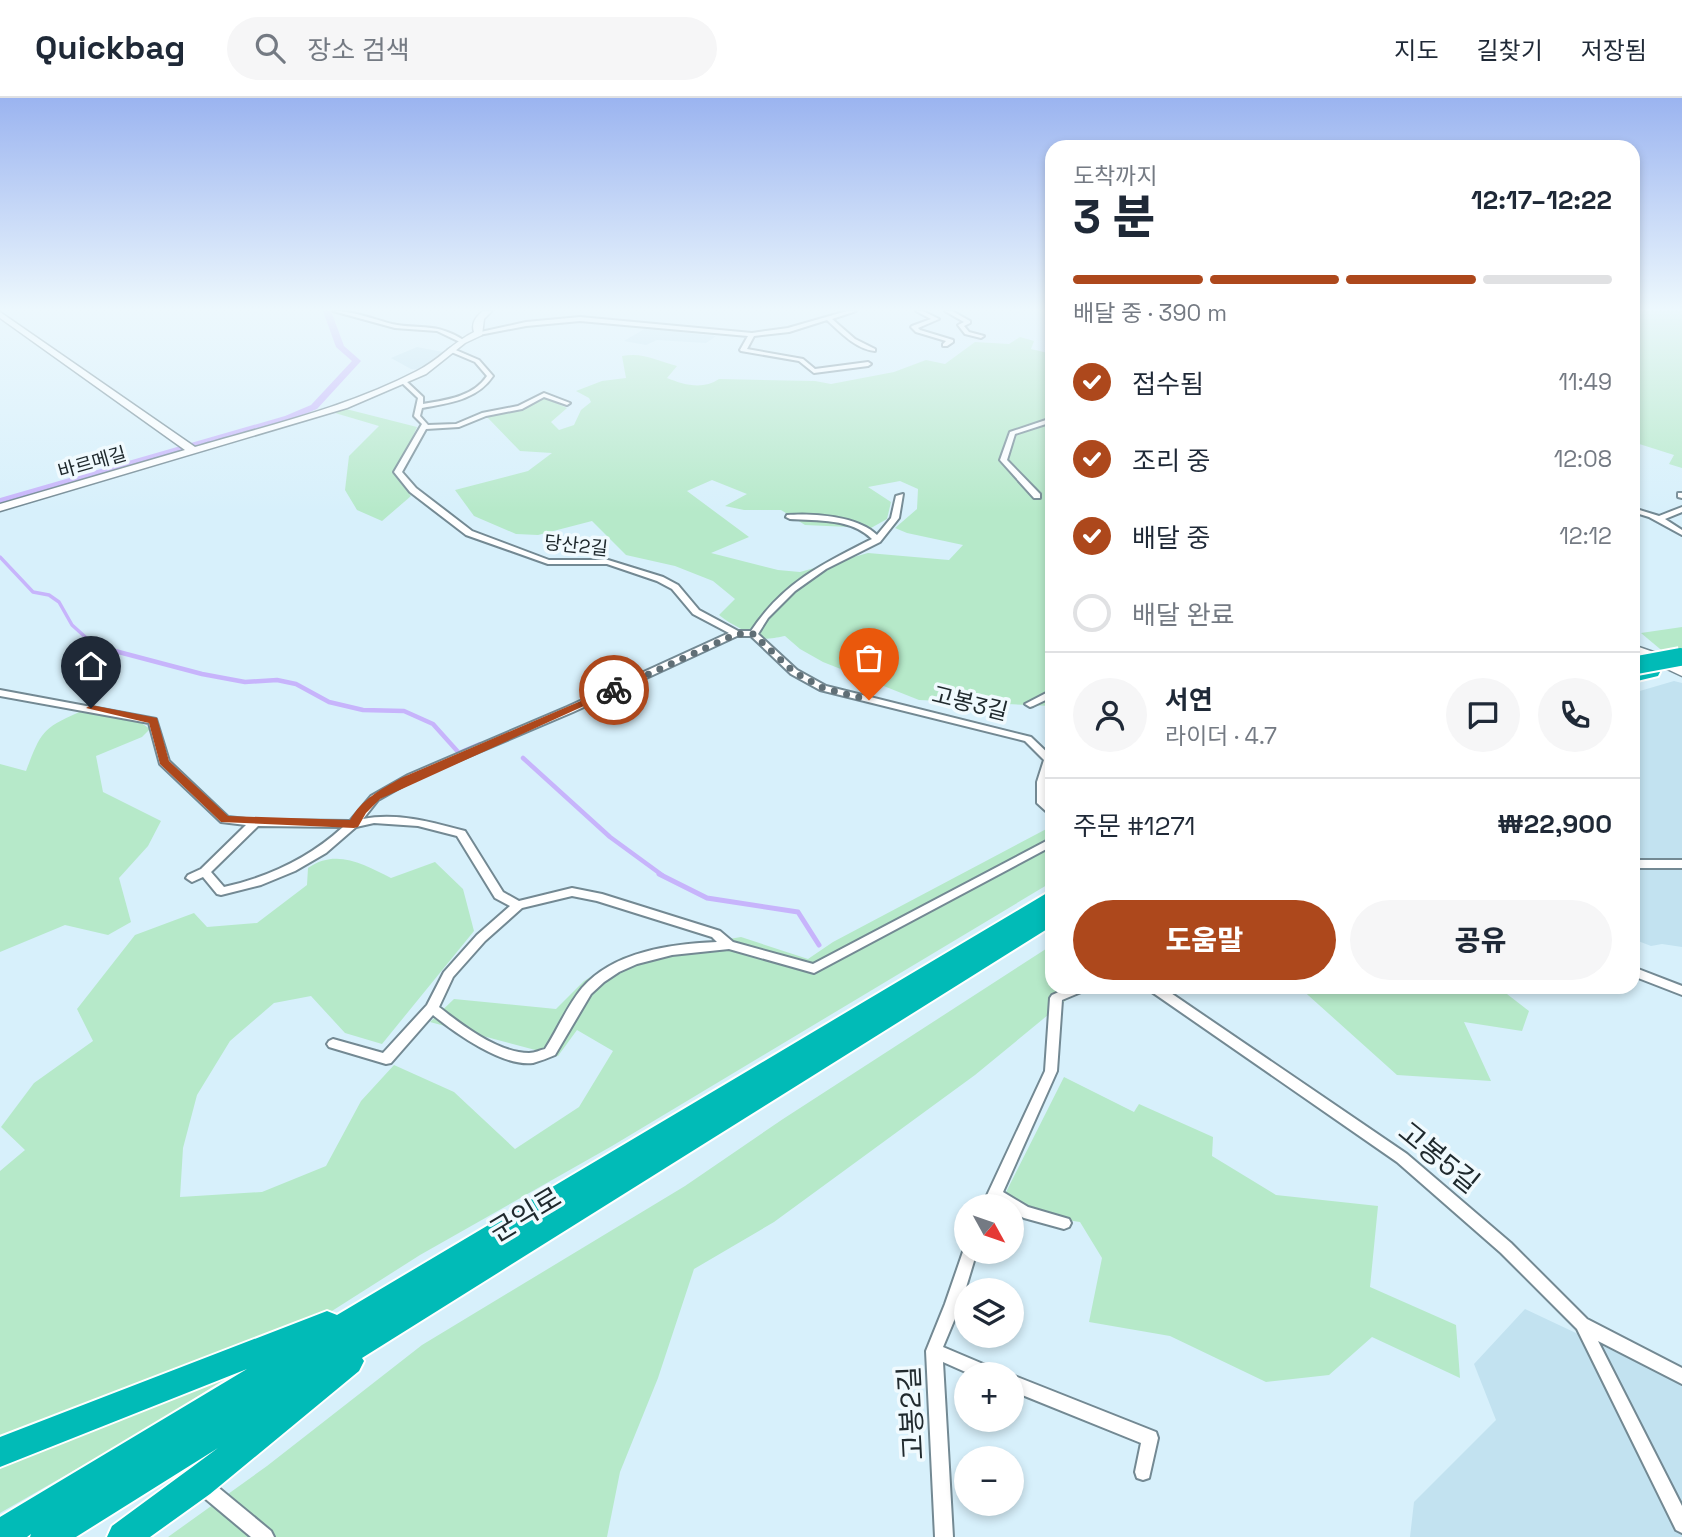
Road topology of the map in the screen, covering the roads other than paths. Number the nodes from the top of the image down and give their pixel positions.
1 (91, 378) edge
2 (411, 378) edge
3 (489, 378) edge
4 (404, 382) junction
5 (567, 403) dead end
6 (420, 406) junction
7 (1045, 422) edge
8 (424, 428) junction
9 (191, 448) junction
10 (900, 496) dead end
11 (1037, 496) dead end
12 (0, 508) edge
13 (1682, 509) edge
14 (1640, 512) edge
15 (790, 517) dead end
16 (1659, 519) junction
17 (1682, 533) edge
18 (877, 540) junction
19 (736, 634) junction
20 (753, 634) junction
21 (1682, 663) edge
22 (1640, 665) edge
23 (1640, 666) edge
24 (0, 692) edge
25 (1045, 696) edge
26 (1030, 704) dead end
27 (1045, 756) edge
28 (1045, 773) edge
29 (1045, 805) edge
30 (255, 823) junction
31 (354, 824) junction
32 (1045, 845) edge
33 (1640, 864) edge
34 (1682, 864) edge
35 (205, 872) junction
36 (192, 878) dead end
37 (1045, 901) edge
38 (518, 905) junction
39 (1045, 920) edge
40 (729, 945) junction
41 (1640, 974) edge
42 (1682, 992) edge
43 (1065, 994) edge
44 (1163, 994) edge
45 (432, 1008) junction
46 (333, 1044) dead end
47 (995, 1194) edge
48 (1024, 1212) edge
49 (1064, 1223) dead end
50 (966, 1264) edge
51 (374, 1306) junction
52 (412, 1310) junction
53 (1582, 1324) junction
54 (934, 1351) junction
55 (960, 1362) edge
56 (1682, 1376) edge
57 (1024, 1388) edge
58 (0, 1452) edge
59 (1143, 1472) dead end
60 (199, 1483) junction
61 (1682, 1524) edge
62 (0, 1535) edge
63 (46, 1537) edge
64 (123, 1537) edge
65 (264, 1537) edge
66 (943, 1537) edge

1 - 9 street
2 - 4 street, 바르메길
3 - 6 street
4 - 6 street
4 - 9 street, 바르메길
5 - 8 street
6 - 8 street
7 - 11 street
8 - 19 street, 당산2길
9 - 12 street, 바르메길
10 - 18 street
13 - 16 street
14 - 16 street
15 - 18 street
16 - 17 street
18 - 20 street
19 - 20 street, 당산2길
19 - 31 street
20 - 27 street, 고봉3길
21 - 22 street
21 - 23 highway
24 - 30 street
25 - 26 street
28 - 29 street, 고봉3길
30 - 31 street
30 - 35 street
31 - 35 street
31 - 38 street
32 - 40 street
33 - 34 street
35 - 36 street
37 - 51 highway, 군익로
38 - 40 street
38 - 45 street
39 - 52 highway, 군익로
40 - 45 street
41 - 42 street
43 - 47 street
44 - 53 street, 고봉5길
45 - 46 street
48 - 49 street
50 - 54 street, 고봉2길
51 - 58 highway
51 - 62 highway, 군익로
52 - 60 highway
52 - 63 highway, 군익로
53 - 56 street, 고봉5길
53 - 61 street
54 - 55 street
54 - 66 street, 고봉2길
57 - 59 street
60 - 64 highway
60 - 65 street

